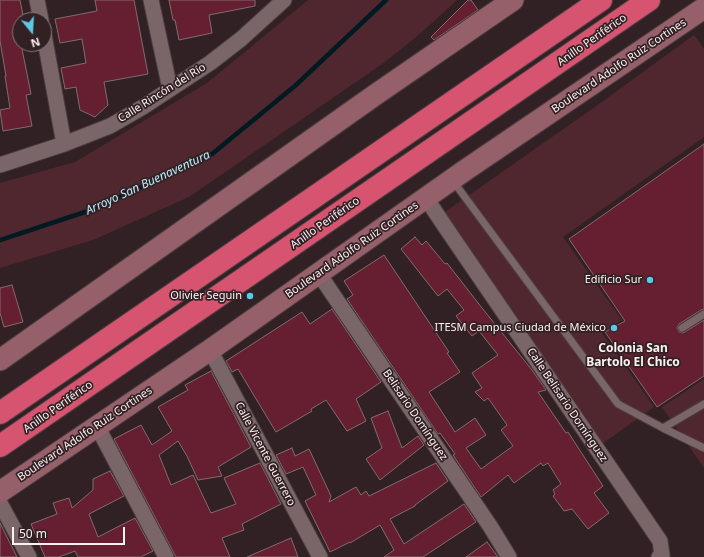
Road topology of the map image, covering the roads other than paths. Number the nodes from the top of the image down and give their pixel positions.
1 (38, 0) edge
2 (151, 0) edge
3 (284, 0) edge
4 (513, 0) edge
5 (601, 0) edge
6 (649, 0) edge
7 (270, 6) edge
8 (704, 8) edge
9 (40, 12) edge
10 (47, 52) edge
11 (170, 89) junction
12 (64, 144) junction
13 (0, 165) edge
14 (452, 180) junction
15 (426, 198) junction
16 (319, 274) junction
17 (704, 314) edge
18 (682, 328) dead end
19 (210, 350) junction
20 (0, 360) edge
21 (60, 371) junction
22 (0, 398) edge
23 (704, 404) edge
24 (0, 412) edge
25 (98, 426) junction
26 (663, 428) junction
27 (20, 432) junction
28 (0, 446) edge
29 (704, 448) edge
30 (0, 454) edge
31 (0, 492) edge
32 (0, 503) edge
33 (661, 556) edge
34 (30, 557) edge
35 (166, 557) edge
36 (320, 557) edge
37 (509, 557) edge

1 - 9 street
2 - 11 street
3 - 7 street, Calle Rincón del Río
4 - 20 main road
5 - 21 highway
6 - 27 highway, Anillo Periférico
7 - 11 street, Calle Rincón del Río
8 - 14 main road, Boulevard Adolfo Ruiz Cortines
10 - 12 street
11 - 12 street, Calle Rincón del Río
12 - 13 street, Calle Rincón del Río
14 - 15 main road, Boulevard Adolfo Ruiz Cortines
14 - 26 lane
15 - 16 main road, Boulevard Adolfo Ruiz Cortines
15 - 33 street, Calle Belisario Domínguez
16 - 19 main road, Boulevard Adolfo Ruiz Cortines
16 - 37 street, Belisario Domínguez
17 - 18 lane
19 - 25 main road, Boulevard Adolfo Ruiz Cortines
19 - 36 street, Calle Vicente Guerrero
21 - 22 highway
21 - 24 highway
23 - 26 lane
25 - 31 main road, Boulevard Adolfo Ruiz Cortines
25 - 35 street
26 - 29 lane
27 - 28 highway, Anillo Periférico
27 - 30 highway
32 - 34 street

